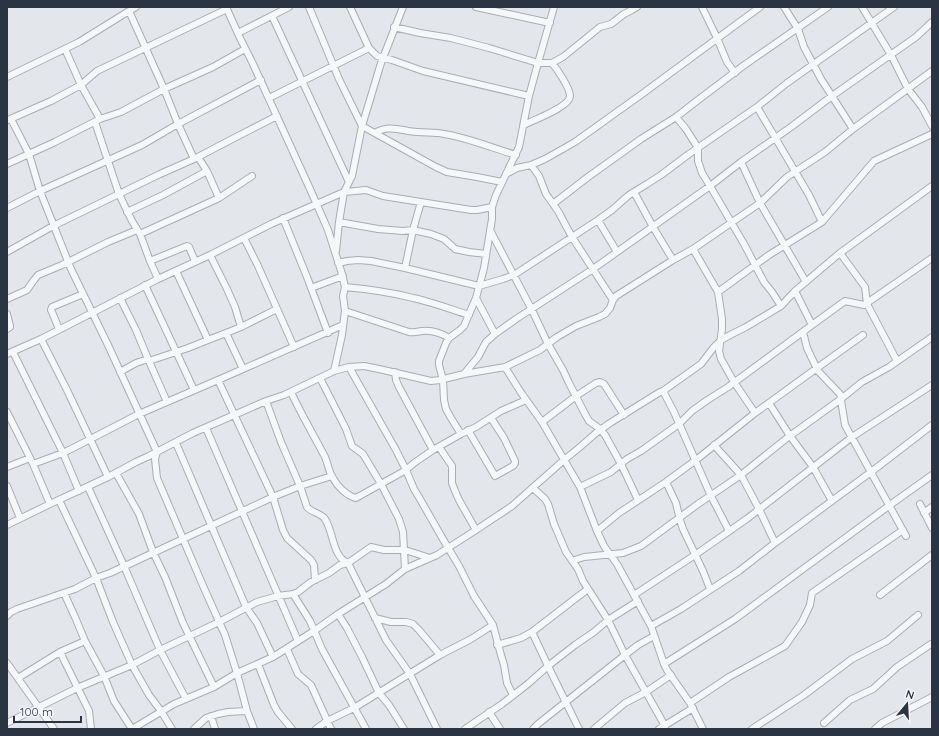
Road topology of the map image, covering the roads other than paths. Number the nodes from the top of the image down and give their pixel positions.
1 (136, 7) edge
2 (289, 7) edge
3 (309, 7) edge
4 (350, 7) edge
5 (476, 7) edge
6 (554, 7) edge
7 (637, 7) edge
8 (702, 7) edge
9 (760, 7) edge
10 (784, 7) edge
11 (828, 7) edge
12 (862, 7) edge
13 (894, 7) edge
14 (226, 8) edge
15 (400, 9) edge
16 (129, 11) junction
17 (275, 12) edge
18 (932, 22) edge
19 (550, 23) junction
20 (872, 23) junction
21 (394, 27) junction
22 (798, 29) junction
23 (238, 33) junction
24 (718, 38) junction
25 (146, 48) junction
26 (369, 48) junction
27 (65, 49) junction
28 (245, 49) junction
29 (891, 54) junction
30 (383, 58) junction
31 (538, 62) junction
32 (552, 63) junction
33 (813, 65) junction
34 (334, 66) junction
35 (932, 71) edge
36 (735, 73) junction
37 (7, 77) edge
38 (261, 80) junction
39 (302, 81) junction
40 (81, 84) junction
41 (164, 88) junction
42 (908, 89) junction
43 (529, 96) junction
44 (832, 96) junction
45 (269, 98) junction
46 (757, 107) junction
47 (277, 116) junction
48 (676, 117) junction
49 (8, 120) edge
50 (97, 120) junction
51 (178, 124) junction
52 (524, 125) junction
53 (362, 126) junction
54 (932, 126) edge
55 (853, 129) junction
56 (375, 133) junction
57 (932, 134) edge
58 (775, 138) junction
59 (698, 148) junction
60 (29, 154) junction
61 (516, 155) junction
62 (196, 158) junction
63 (107, 160) junction
64 (741, 162) junction
65 (7, 164) edge
66 (531, 165) junction
67 (207, 171) junction
68 (795, 172) junction
69 (506, 174) junction
70 (252, 176) dead end
71 (349, 182) junction
72 (502, 182) junction
73 (710, 186) junction
74 (932, 186) edge
75 (40, 191) junction
76 (344, 192) junction
77 (634, 192) junction
78 (119, 194) junction
79 (219, 198) junction
80 (421, 202) junction
81 (760, 203) junction
82 (553, 204) junction
83 (316, 205) junction
84 (492, 207) junction
85 (7, 208) edge
86 (127, 212) junction
87 (283, 218) junction
88 (598, 220) junction
89 (339, 222) junction
90 (731, 222) junction
91 (822, 222) junction
92 (54, 226) junction
93 (653, 227) junction
94 (413, 230) junction
95 (490, 230) junction
96 (138, 232) junction
97 (572, 237) junction
98 (244, 238) junction
99 (784, 245) junction
100 (693, 249) junction
101 (7, 252) edge
102 (335, 252) junction
103 (617, 252) junction
104 (840, 253) junction
105 (486, 254) junction
106 (210, 255) junction
107 (932, 258) edge
108 (673, 260) junction
109 (150, 261) junction
110 (195, 261) junction
111 (68, 262) junction
112 (338, 262) junction
113 (755, 265) junction
114 (405, 268) junction
115 (593, 269) junction
116 (176, 271) junction
117 (514, 275) junction
118 (343, 276) junction
119 (158, 279) junction
120 (806, 282) junction
121 (145, 285) junction
122 (479, 286) junction
123 (345, 287) junction
124 (311, 288) junction
125 (795, 291) junction
126 (718, 292) junction
127 (83, 294) junction
128 (120, 298) junction
129 (476, 298) junction
130 (7, 299) edge
131 (613, 300) junction
132 (867, 304) junction
133 (781, 306) junction
134 (277, 309) junction
135 (532, 310) junction
136 (345, 311) junction
137 (92, 312) junction
138 (7, 314) edge
139 (469, 315) junction
140 (343, 325) junction
141 (812, 325) junction
142 (241, 327) junction
143 (7, 328) edge
144 (59, 329) junction
145 (803, 332) junction
146 (226, 333) junction
147 (328, 333) junction
148 (495, 334) junction
149 (863, 335) dead end
150 (932, 337) edge
151 (449, 338) junction
152 (41, 339) junction
153 (208, 340) junction
154 (721, 340) junction
155 (548, 344) junction
156 (294, 347) junction
157 (176, 352) junction
158 (10, 353) edge
159 (148, 360) junction
160 (897, 361) junction
161 (349, 367) junction
162 (505, 367) junction
163 (816, 368) junction
164 (243, 369) junction
165 (334, 371) junction
166 (120, 372) junction
167 (395, 372) junction
168 (464, 374) junction
169 (320, 378) junction
170 (218, 380) junction
171 (443, 380) junction
172 (734, 382) junction
173 (932, 385) edge
174 (194, 390) junction
175 (291, 392) junction
176 (663, 392) junction
177 (576, 396) junction
178 (841, 399) junction
179 (526, 400) junction
180 (266, 401) junction
181 (167, 402) junction
182 (769, 403) junction
183 (7, 412) edge
184 (755, 413) junction
185 (139, 414) junction
186 (234, 414) junction
187 (624, 415) junction
188 (490, 418) junction
189 (542, 422) junction
190 (679, 424) junction
191 (932, 426) edge
192 (206, 428) junction
193 (600, 429) junction
194 (468, 430) junction
195 (461, 434) junction
196 (790, 436) junction
197 (852, 437) junction
198 (89, 439) junction
199 (176, 443) junction
200 (714, 445) junction
201 (436, 449) junction
202 (156, 452) junction
203 (63, 453) junction
204 (564, 460) junction
205 (696, 460) junction
206 (32, 461) junction
207 (621, 464) junction
208 (7, 467) edge
209 (813, 467) junction
210 (406, 470) junction
211 (871, 472) junction
212 (116, 473) junction
213 (741, 475) junction
214 (932, 475) edge
215 (332, 476) junction
216 (108, 477) junction
217 (666, 482) junction
218 (381, 484) junction
219 (7, 486) edge
220 (300, 486) junction
221 (88, 487) junction
222 (580, 487) junction
223 (533, 488) junction
224 (79, 491) junction
225 (711, 496) junction
226 (273, 497) junction
227 (59, 500) junction
228 (638, 500) junction
229 (832, 500) junction
230 (50, 504) junction
231 (920, 504) dead end
232 (890, 505) junction
233 (932, 507) edge
234 (759, 509) junction
235 (242, 511) junction
236 (924, 513) junction
237 (20, 518) junction
238 (679, 518) junction
239 (211, 525) junction
240 (7, 526) edge
241 (932, 528) edge
242 (476, 530) junction
243 (597, 531) junction
244 (729, 531) junction
245 (183, 538) junction
246 (775, 543) junction
247 (448, 548) junction
248 (404, 550) junction
249 (153, 552) junction
250 (610, 555) junction
251 (695, 555) junction
252 (932, 555) edge
253 (430, 558) junction
254 (572, 561) junction
255 (348, 563) junction
256 (124, 566) junction
257 (406, 569) junction
258 (96, 578) junction
259 (315, 580) junction
260 (588, 589) junction
261 (710, 589) junction
262 (64, 593) junction
263 (293, 594) junction
264 (880, 594) dead end
265 (634, 595) junction
266 (278, 596) junction
267 (365, 597) junction
268 (638, 601) junction
269 (246, 607) junction
270 (338, 614) junction
271 (918, 615) dead end
272 (7, 616) edge
273 (375, 618) junction
274 (608, 620) junction
275 (219, 622) junction
276 (493, 625) junction
277 (651, 626) junction
278 (314, 631) junction
279 (532, 632) junction
280 (190, 636) junction
281 (654, 636) junction
282 (85, 641) junction
283 (298, 641) junction
284 (932, 644) edge
285 (497, 645) junction
286 (286, 649) junction
287 (160, 650) junction
288 (60, 652) junction
289 (440, 655) junction
290 (625, 655) junction
291 (273, 658) junction
292 (7, 663) edge
293 (258, 664) junction
294 (664, 664) junction
295 (132, 665) junction
296 (548, 666) junction
297 (237, 673) junction
298 (410, 674) junction
299 (671, 675) junction
300 (104, 676) junction
301 (18, 678) junction
302 (214, 687) junction
303 (77, 688) junction
304 (646, 692) junction
305 (379, 693) junction
306 (513, 695) junction
307 (932, 697) edge
308 (186, 699) junction
309 (566, 702) junction
310 (691, 706) junction
311 (38, 707) junction
312 (354, 708) junction
313 (161, 711) junction
314 (247, 711) junction
315 (489, 712) junction
316 (212, 716) junction
317 (327, 722) junction
318 (824, 723) dead end
319 (7, 724) edge
320 (663, 728) edge
321 (54, 729) edge
322 (91, 729) edge
323 (132, 729) edge
324 (172, 729) edge
325 (194, 729) edge
326 (216, 729) edge
327 (254, 729) edge
328 (292, 729) edge
329 (316, 729) edge
330 (331, 729) edge
331 (366, 729) edge
332 (404, 729) edge
333 (436, 729) edge
334 (465, 729) edge
335 (500, 729) edge
336 (533, 729) edge
337 (579, 729) edge
338 (594, 729) edge
339 (703, 729) edge
340 (752, 729) edge
341 (875, 729) edge

1 - 16 street
2 - 17 street
3 - 34 street
4 - 26 street
5 - 19 street
6 - 19 street
7 - 32 street
8 - 24 street
9 - 24 street
10 - 22 street
11 - 22 street
12 - 20 street
13 - 20 street
14 - 23 street
14 - 25 street
15 - 21 street
16 - 25 street
16 - 27 street
17 - 23 street
17 - 39 street
18 - 29 street
19 - 31 street
20 - 29 street
20 - 33 street
21 - 30 street
21 - 31 street
22 - 33 street
22 - 36 street
23 - 28 street
24 - 36 street
24 - 66 street
25 - 40 street
25 - 41 street
26 - 30 street
26 - 34 street
27 - 37 street
27 - 40 street
28 - 38 street
28 - 41 street
29 - 42 street
29 - 44 street
30 - 43 street
30 - 53 street
31 - 32 street
31 - 43 street
32 - 52 street
33 - 44 street
33 - 46 street
34 - 39 street
34 - 53 street
35 - 42 street
36 - 48 street
38 - 45 street
38 - 51 street
39 - 45 street
39 - 71 street
40 - 49 street
40 - 50 street
41 - 50 street
41 - 51 street
42 - 54 street
42 - 55 street
43 - 52 street
44 - 55 street
44 - 58 street
45 - 47 street
46 - 58 street
46 - 59 street
47 - 62 street
47 - 83 street
48 - 59 street
48 - 82 street
49 - 60 street
50 - 60 street
50 - 63 street
51 - 62 street
51 - 63 street
52 - 61 street
53 - 56 street
53 - 71 street
55 - 68 street
56 - 61 street
56 - 72 street
57 - 91 street
58 - 64 street
58 - 68 street
59 - 73 street
59 - 77 street
60 - 65 street
60 - 75 street
61 - 69 street
62 - 67 street
62 - 78 street
63 - 75 street
63 - 78 street
64 - 73 street
64 - 81 street
66 - 69 street
66 - 82 street
67 - 79 street
67 - 86 street
68 - 81 street
68 - 91 street
69 - 72 street
70 - 79 street
71 - 76 street
72 - 84 street
73 - 90 street
73 - 93 street
74 - 104 street
75 - 85 street
75 - 92 street
76 - 80 street
76 - 83 street
76 - 89 street
77 - 88 street
77 - 93 street
78 - 86 street
78 - 92 street
79 - 96 street
80 - 84 street
80 - 94 street
81 - 90 street
81 - 99 street
82 - 97 street
83 - 87 street
83 - 102 street
84 - 95 street
86 - 96 street
87 - 98 street
87 - 124 street
88 - 97 street
88 - 103 street
89 - 94 street
89 - 102 street
90 - 100 street
90 - 113 street
91 - 99 street
92 - 101 street
92 - 111 street
93 - 103 street
93 - 108 street
94 - 105 street
94 - 114 street
95 - 105 street
95 - 117 street
96 - 109 street
96 - 111 street
97 - 115 street
97 - 117 street
98 - 106 street
98 - 134 street
99 - 113 street
99 - 120 street
100 - 108 street
100 - 126 street
102 - 112 street
103 - 115 street
104 - 120 street
104 - 132 street
105 - 122 street
106 - 110 street
106 - 142 street
107 - 132 street
108 - 131 street
109 - 110 street
109 - 119 street
110 - 116 street
111 - 127 street
111 - 130 street
112 - 114 street
112 - 118 street
113 - 126 street
113 - 133 street
114 - 122 street
115 - 131 street
115 - 135 street
116 - 119 street
116 - 153 street
117 - 122 street
117 - 135 street
118 - 123 street
118 - 124 street
119 - 121 street
120 - 125 street
121 - 128 street
121 - 157 street
122 - 129 street
123 - 136 street
123 - 139 street
124 - 147 street
125 - 133 street
125 - 141 street
126 - 154 street
127 - 137 street
127 - 144 street
128 - 137 street
128 - 159 street
129 - 139 street
129 - 148 street
131 - 155 street
132 - 141 street
132 - 160 street
133 - 154 street
134 - 142 street
134 - 156 street
135 - 148 street
135 - 155 street
136 - 140 street
136 - 151 street
137 - 144 street
137 - 166 street
138 - 143 street
139 - 151 street
140 - 147 street
140 - 165 street
141 - 145 street
142 - 146 street
144 - 152 street
145 - 163 street
145 - 172 street
146 - 153 street
146 - 164 street
147 - 156 street
148 - 168 street
149 - 163 street
150 - 160 street
151 - 171 street
152 - 158 street
152 - 198 street
153 - 157 street
154 - 172 street
154 - 176 street
155 - 162 street
155 - 177 street
156 - 164 street
157 - 159 street
157 - 174 street
158 - 203 street
159 - 166 street
159 - 181 street
160 - 178 street
161 - 165 street
161 - 167 street
161 - 210 street
162 - 168 street
162 - 179 street
163 - 178 street
163 - 182 street
164 - 170 street
165 - 169 street
166 - 185 street
167 - 171 street
167 - 201 street
168 - 171 street
169 - 175 street
169 - 218 street
170 - 174 street
170 - 186 street
171 - 195 street
172 - 184 street
172 - 190 street
173 - 197 street
174 - 181 street
175 - 180 street
175 - 215 street
176 - 187 street
176 - 190 street
177 - 187 street
177 - 189 street
177 - 193 street
178 - 196 street
178 - 197 street
179 - 188 street
179 - 189 street
180 - 186 street
180 - 220 street
181 - 185 street
182 - 184 street
182 - 196 street
183 - 206 street
184 - 200 street
185 - 198 street
185 - 202 street
186 - 192 street
186 - 226 street
187 - 193 street
188 - 194 street
188 - 194 street
189 - 204 street
190 - 205 street
190 - 207 street
191 - 211 street
192 - 199 street
192 - 235 street
193 - 204 street
193 - 207 street
194 - 195 street
195 - 201 street
196 - 209 street
196 - 213 street
197 - 209 street
197 - 211 street
198 - 203 street
198 - 216 street
199 - 202 street
199 - 239 street
200 - 205 street
200 - 213 street
201 - 210 street
201 - 242 street
202 - 212 street
202 - 245 street
203 - 206 street
203 - 224 street
204 - 222 street
204 - 223 street
205 - 217 street
205 - 225 street
206 - 208 street
206 - 230 street
207 - 222 street
207 - 228 street
209 - 229 street
209 - 234 street
210 - 218 street
210 - 247 street
211 - 229 street
211 - 232 street
212 - 216 street
212 - 249 street
213 - 225 street
213 - 234 street
214 - 232 street
215 - 218 street
215 - 220 street
216 - 221 street
217 - 228 street
217 - 238 street
218 - 248 street
219 - 237 street
220 - 226 street
220 - 255 street
221 - 224 street
221 - 256 street
222 - 243 street
223 - 242 street
223 - 254 street
224 - 227 street
225 - 238 street
225 - 244 street
226 - 235 street
226 - 259 street
227 - 230 street
227 - 258 street
228 - 243 street
229 - 246 street
230 - 237 street
231 - 236 street
232 - 294 street
232 - 310 street
233 - 236 street
234 - 244 street
234 - 246 street
235 - 239 street
235 - 266 street
236 - 241 street
237 - 240 street
238 - 250 street
238 - 251 street
239 - 245 street
239 - 269 street
242 - 247 street
243 - 250 street
244 - 251 street
245 - 249 street
245 - 275 street
246 - 261 street
247 - 253 street
247 - 276 street
248 - 253 street
248 - 255 street
248 - 257 street
249 - 256 street
249 - 280 street
250 - 254 street
250 - 265 street
251 - 261 street
251 - 265 street
252 - 264 street
253 - 257 street
254 - 260 street
255 - 259 street
255 - 267 street
256 - 258 street
256 - 287 street
257 - 267 street
258 - 262 street
258 - 295 street
259 - 263 street
260 - 274 street
260 - 279 street
261 - 277 street
262 - 272 street
262 - 282 street
263 - 266 street
263 - 278 street
265 - 268 street
266 - 269 street
266 - 283 street
267 - 270 street
267 - 273 street
268 - 274 street
268 - 277 street
269 - 275 street
269 - 291 street
270 - 278 street
270 - 305 street
271 - 340 street
273 - 289 street
273 - 298 street
274 - 290 street
274 - 296 street
275 - 280 street
275 - 297 street
276 - 285 street
276 - 289 street
277 - 281 street
278 - 283 street
278 - 312 street
279 - 285 street
279 - 296 street
280 - 287 street
280 - 302 street
281 - 290 street
281 - 294 street
282 - 288 street
282 - 300 street
283 - 286 street
284 - 318 street
285 - 306 street
286 - 291 street
286 - 317 street
287 - 295 street
287 - 308 street
288 - 301 street
288 - 303 street
289 - 298 street
290 - 304 street
290 - 309 street
291 - 293 street
292 - 301 street
293 - 297 street
293 - 328 street
294 - 299 street
295 - 300 street
295 - 313 street
296 - 306 street
296 - 309 street
297 - 302 street
297 - 314 street
298 - 305 street
298 - 333 street
299 - 304 street
299 - 310 street
300 - 303 street
300 - 323 street
301 - 311 street
302 - 308 street
303 - 311 street
303 - 322 street
304 - 320 street
304 - 338 street
305 - 312 street
305 - 332 street
306 - 315 street
307 - 341 street
308 - 313 street
309 - 336 street
309 - 337 street
310 - 320 street
310 - 339 street
311 - 319 street
311 - 321 street
312 - 317 street
312 - 331 street
313 - 323 street
313 - 324 street
314 - 316 street
314 - 327 street
315 - 334 street
315 - 335 street
316 - 325 street
316 - 326 street
317 - 329 street
317 - 330 street

